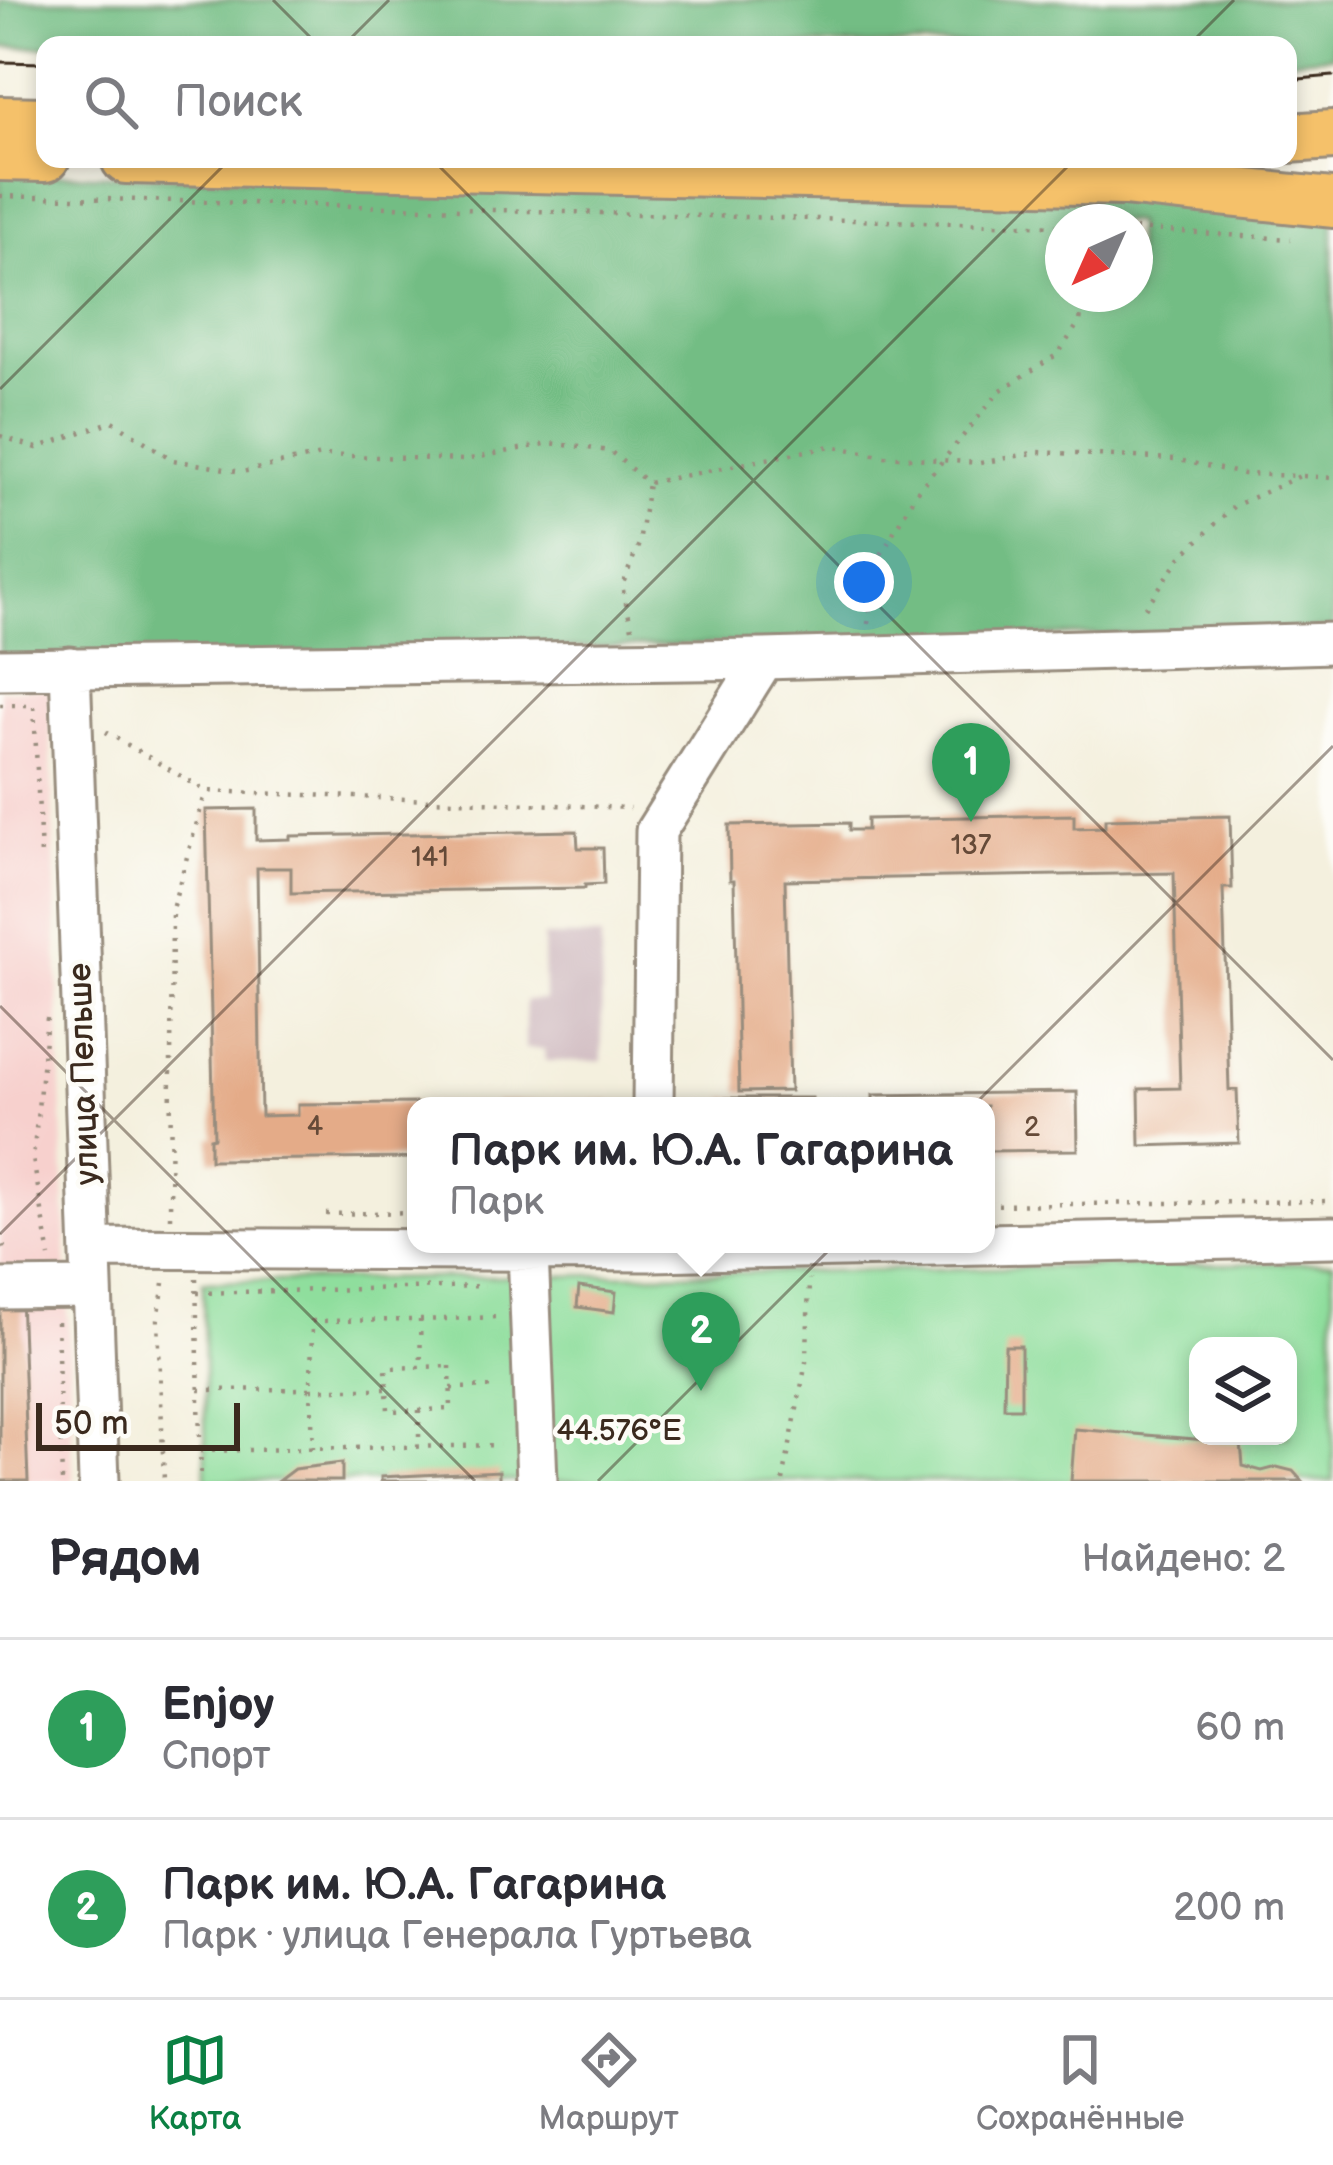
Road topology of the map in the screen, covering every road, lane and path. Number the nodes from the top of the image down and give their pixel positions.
1 (0, 121) edge
2 (36, 122) edge
3 (1333, 135) edge
4 (1297, 138) edge
5 (0, 156) edge
6 (36, 157) edge
7 (534, 168) edge
8 (0, 196) edge
9 (1322, 222) edge
10 (1045, 225) edge
11 (1153, 228) edge
12 (1082, 312) edge
13 (0, 436) edge
14 (945, 460) junction
15 (1300, 476) junction
16 (1333, 478) edge
17 (647, 483) junction
18 (866, 642) dead end
19 (1333, 643) edge
20 (1125, 649) junction
21 (764, 659) junction
22 (640, 661) junction
23 (70, 667) junction
24 (0, 669) edge
25 (0, 705) edge
26 (52, 710) junction
27 (206, 791) junction
28 (670, 809) junction
29 (41, 866) dead end
30 (48, 1005) dead end
31 (653, 1097) edge
32 (1333, 1201) edge
33 (995, 1205) edge
34 (1333, 1237) edge
35 (995, 1244) edge
36 (183, 1249) junction
37 (407, 1250) edge
38 (528, 1253) edge
39 (810, 1253) edge
40 (80, 1275) junction
41 (492, 1286) dead end
42 (0, 1289) edge
43 (197, 1293) junction
44 (531, 1316) junction
45 (420, 1320) junction
46 (421, 1367) junction
47 (518, 1386) dead end
48 (451, 1388) junction
49 (311, 1389) junction
50 (387, 1389) junction
51 (199, 1390) junction
52 (419, 1410) junction
53 (419, 1447) junction
54 (314, 1449) junction
55 (200, 1451) junction
56 (537, 1462) edge
57 (62, 1481) edge
58 (99, 1481) edge
59 (164, 1481) edge
60 (201, 1481) edge
61 (783, 1481) edge

1 - 2 main road
3 - 4 main road
5 - 6 main road
7 - 9 main road
8 - 10 path
9 - 11 path
12 - 14 path
13 - 17 path
14 - 15 path
14 - 17 path
14 - 18 path
15 - 16 path
15 - 20 path
17 - 22 path
19 - 20 street
20 - 21 street
21 - 22 street
21 - 28 street
22 - 23 street
23 - 24 street
23 - 26 street, улица Пельше
25 - 26 path
26 - 27 path
26 - 29 path
26 - 40 street, улица Пельше
27 - 28 path
27 - 36 path
28 - 31 street
30 - 40 path
32 - 33 path
34 - 35 street
36 - 37 street
36 - 40 street
36 - 43 path
36 - 59 path
38 - 44 street
39 - 61 path
40 - 42 street
40 - 57 path
40 - 58 street, улица Пельше
41 - 43 path
43 - 51 path
44 - 45 path
44 - 56 street
45 - 46 path
45 - 49 path
46 - 48 path
46 - 50 path
47 - 48 path
48 - 52 path
49 - 50 path
49 - 51 path
49 - 54 path
50 - 52 path
51 - 55 path
52 - 53 path
53 - 54 path
53 - 56 path
54 - 55 path
55 - 60 path

